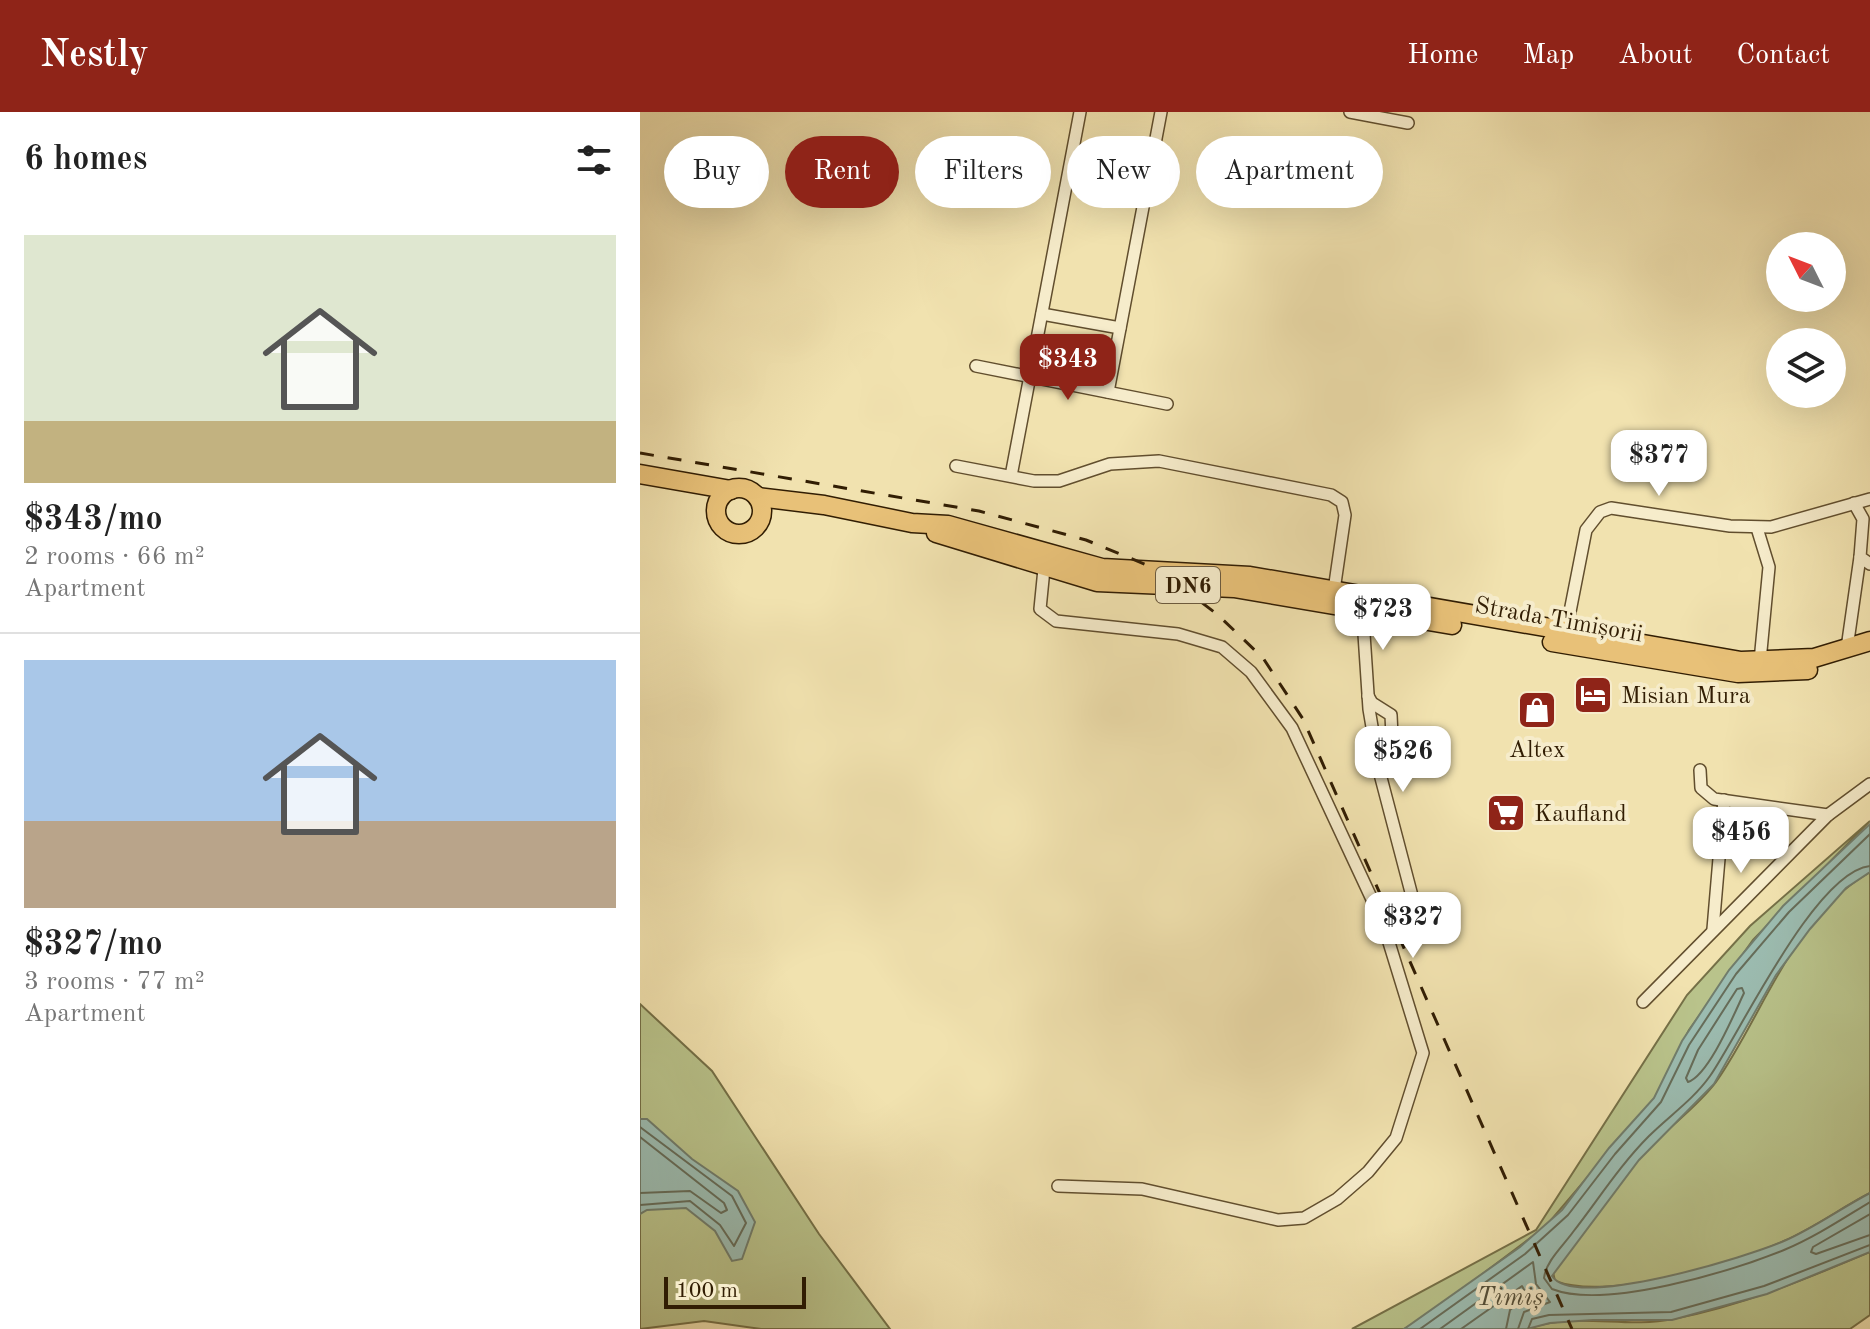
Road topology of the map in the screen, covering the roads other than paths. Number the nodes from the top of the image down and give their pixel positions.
1 (1080, 112) edge
2 (1161, 112) edge
3 (1350, 112) edge
4 (1408, 123) dead end
5 (1042, 314) junction
6 (1120, 328) junction
7 (976, 366) dead end
8 (1030, 376) junction
9 (1108, 392) junction
10 (1167, 404) dead end
11 (956, 466) dead end
12 (640, 474) edge
13 (1011, 476) junction
14 (661, 478) junction
15 (731, 490) junction
16 (758, 497) junction
17 (1870, 499) edge
18 (798, 503) junction
19 (1854, 503) junction
20 (717, 507) junction
21 (759, 522) junction
22 (1757, 528) junction
23 (1044, 560) junction
24 (1865, 560) edge
25 (1333, 598) junction
26 (1362, 603) junction
27 (1566, 632) junction
28 (1870, 641) edge
29 (1847, 648) junction
30 (1870, 652) edge
31 (1760, 661) junction
32 (1368, 696) junction
33 (1393, 757) dead end
34 (1700, 770) dead end
35 (1870, 784) edge
36 (1724, 800) junction
37 (1828, 815) junction
38 (1412, 896) dead end
39 (1715, 903) junction
40 (1737, 903) junction
41 (1713, 929) junction
42 (1643, 1002) dead end
43 (1058, 1186) dead end

1 - 5 street
2 - 6 street
3 - 4 street
5 - 6 street
5 - 8 street
6 - 9 street
7 - 8 street
8 - 9 street
8 - 13 street
9 - 10 street
11 - 13 street
12 - 14 main road
13 - 25 street
14 - 15 main road
14 - 20 main road
15 - 16 main road
15 - 20 main road
16 - 18 main road, Strada Timișorii / DN6
16 - 21 main road
17 - 19 street
18 - 21 main road
18 - 23 main road, Strada Timișorii / DN6
19 - 22 street
19 - 24 street
20 - 21 main road
22 - 27 street
22 - 31 street
23 - 25 main road, Strada Timișorii / DN6
23 - 43 street
24 - 29 street
25 - 26 main road, Strada Timișorii / DN6
26 - 27 main road, Strada Timișorii / DN6
26 - 30 main road, Strada Timișorii / DN6
26 - 32 street
27 - 31 main road, Strada Timișorii / DN6
28 - 29 main road, Strada Timișorii / DN6
29 - 31 main road, Strada Timișorii / DN6
32 - 33 street
32 - 38 street
34 - 36 street
35 - 37 street
36 - 37 street
36 - 39 street
37 - 40 street
39 - 40 street
39 - 41 street
40 - 41 street
41 - 42 street

